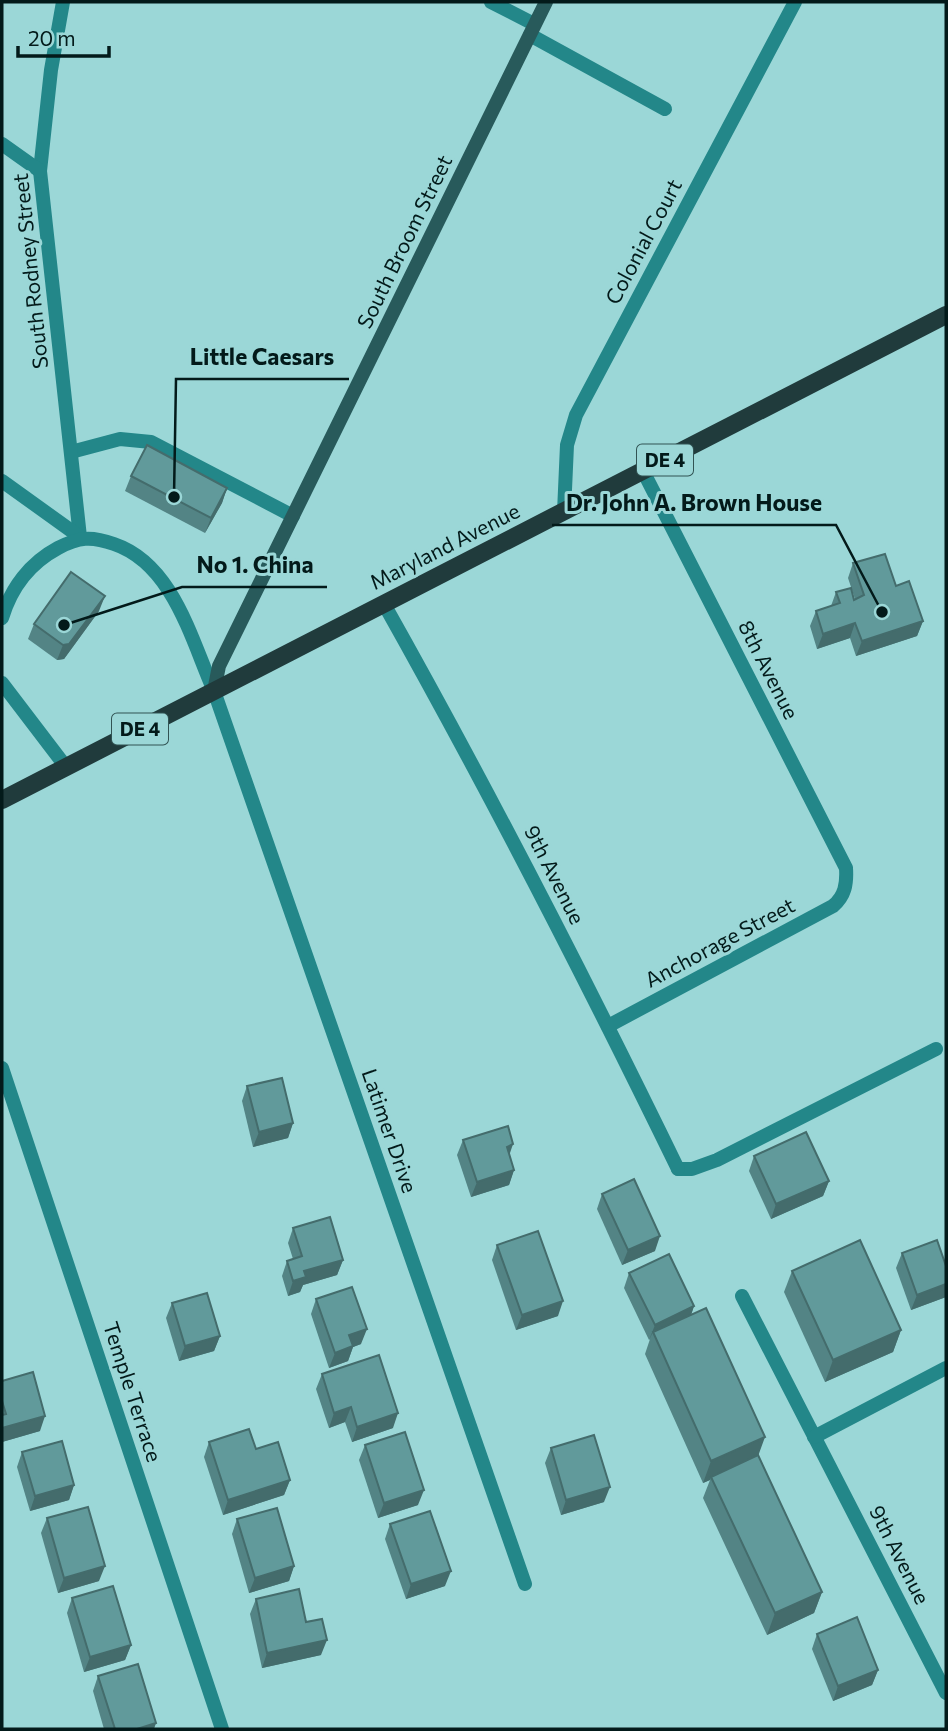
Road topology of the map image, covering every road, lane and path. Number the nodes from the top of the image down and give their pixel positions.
1 (63, 2) edge
2 (491, 2) edge
3 (546, 2) edge
4 (796, 2) edge
5 (532, 30) junction
6 (665, 109) dead end
7 (2, 144) edge
8 (40, 171) junction
9 (946, 315) edge
10 (71, 452) junction
11 (643, 471) junction
12 (2, 481) edge
13 (564, 512) junction
14 (293, 516) junction
15 (80, 537) junction
16 (384, 604) junction
17 (2, 618) edge
18 (2, 683) edge
19 (214, 691) junction
20 (66, 767) junction
21 (2, 800) edge
22 (845, 890) joint
23 (608, 1026) junction
24 (936, 1049) dead end
25 (2, 1068) edge
26 (742, 1296) dead end
27 (946, 1368) edge
28 (814, 1437) junction
29 (525, 1584) dead end
30 (946, 1693) edge
31 (222, 1729) edge

1 - 8 street, South Rodney Street
2 - 5 street
3 - 5 street, South Broom Street
4 - 13 street, Colonial Court
5 - 6 street
5 - 14 street, South Broom Street
7 - 8 street
8 - 10 street, South Rodney Street
9 - 11 main road, Maryland Avenue / DE 4
10 - 14 street
10 - 15 street, South Rodney Street
11 - 13 main road, Maryland Avenue / DE 4
11 - 22 street, 8th Avenue
12 - 15 street
13 - 16 main road, Maryland Avenue / DE 4
14 - 19 street, South Broom Street
15 - 17 street
15 - 19 street
16 - 19 main road, Maryland Avenue / DE 4
16 - 23 street, 9th Avenue
18 - 20 street
19 - 20 main road, Maryland Avenue / DE 4
19 - 29 street, Latimer Drive
20 - 21 main road, Maryland Avenue / DE 4
22 - 23 street, Anchorage Street
23 - 24 street, 9th Avenue
25 - 31 street, Temple Terrace
26 - 28 street, 9th Avenue
27 - 28 street
28 - 30 street, 9th Avenue

